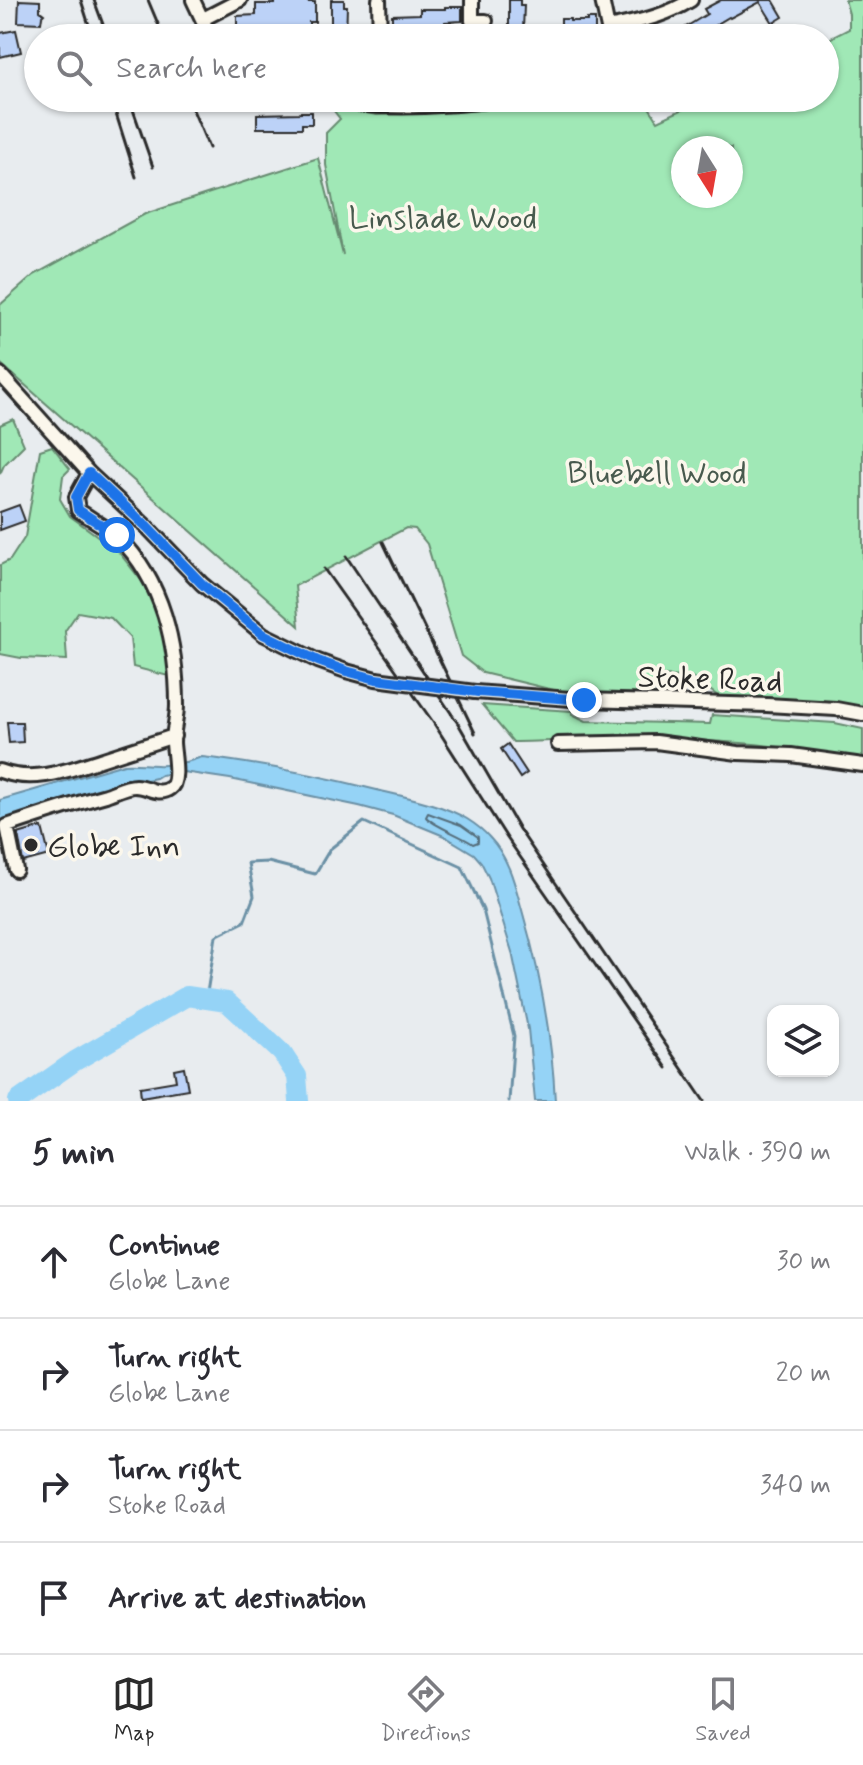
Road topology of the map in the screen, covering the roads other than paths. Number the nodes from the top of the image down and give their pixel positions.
1 (193, 0) edge
2 (240, 0) edge
3 (379, 0) edge
4 (472, 0) edge
5 (602, 0) edge
6 (691, 0) edge
7 (203, 19) junction
8 (486, 21) dead end
9 (205, 24) edge
10 (380, 24) edge
11 (608, 24) edge
12 (637, 24) edge
13 (0, 374) edge
14 (89, 473) junction
15 (863, 714) edge
16 (174, 744) junction
17 (558, 744) dead end
18 (863, 765) edge
19 (0, 771) edge
20 (16, 870) dead end

1 - 7 street
2 - 7 street
3 - 10 street
4 - 8 street
5 - 11 street
6 - 12 street
7 - 9 street
13 - 14 street, Stoke Road
14 - 15 street, Stoke Road, bridge
14 - 16 street
16 - 19 street
16 - 20 street
17 - 18 street

